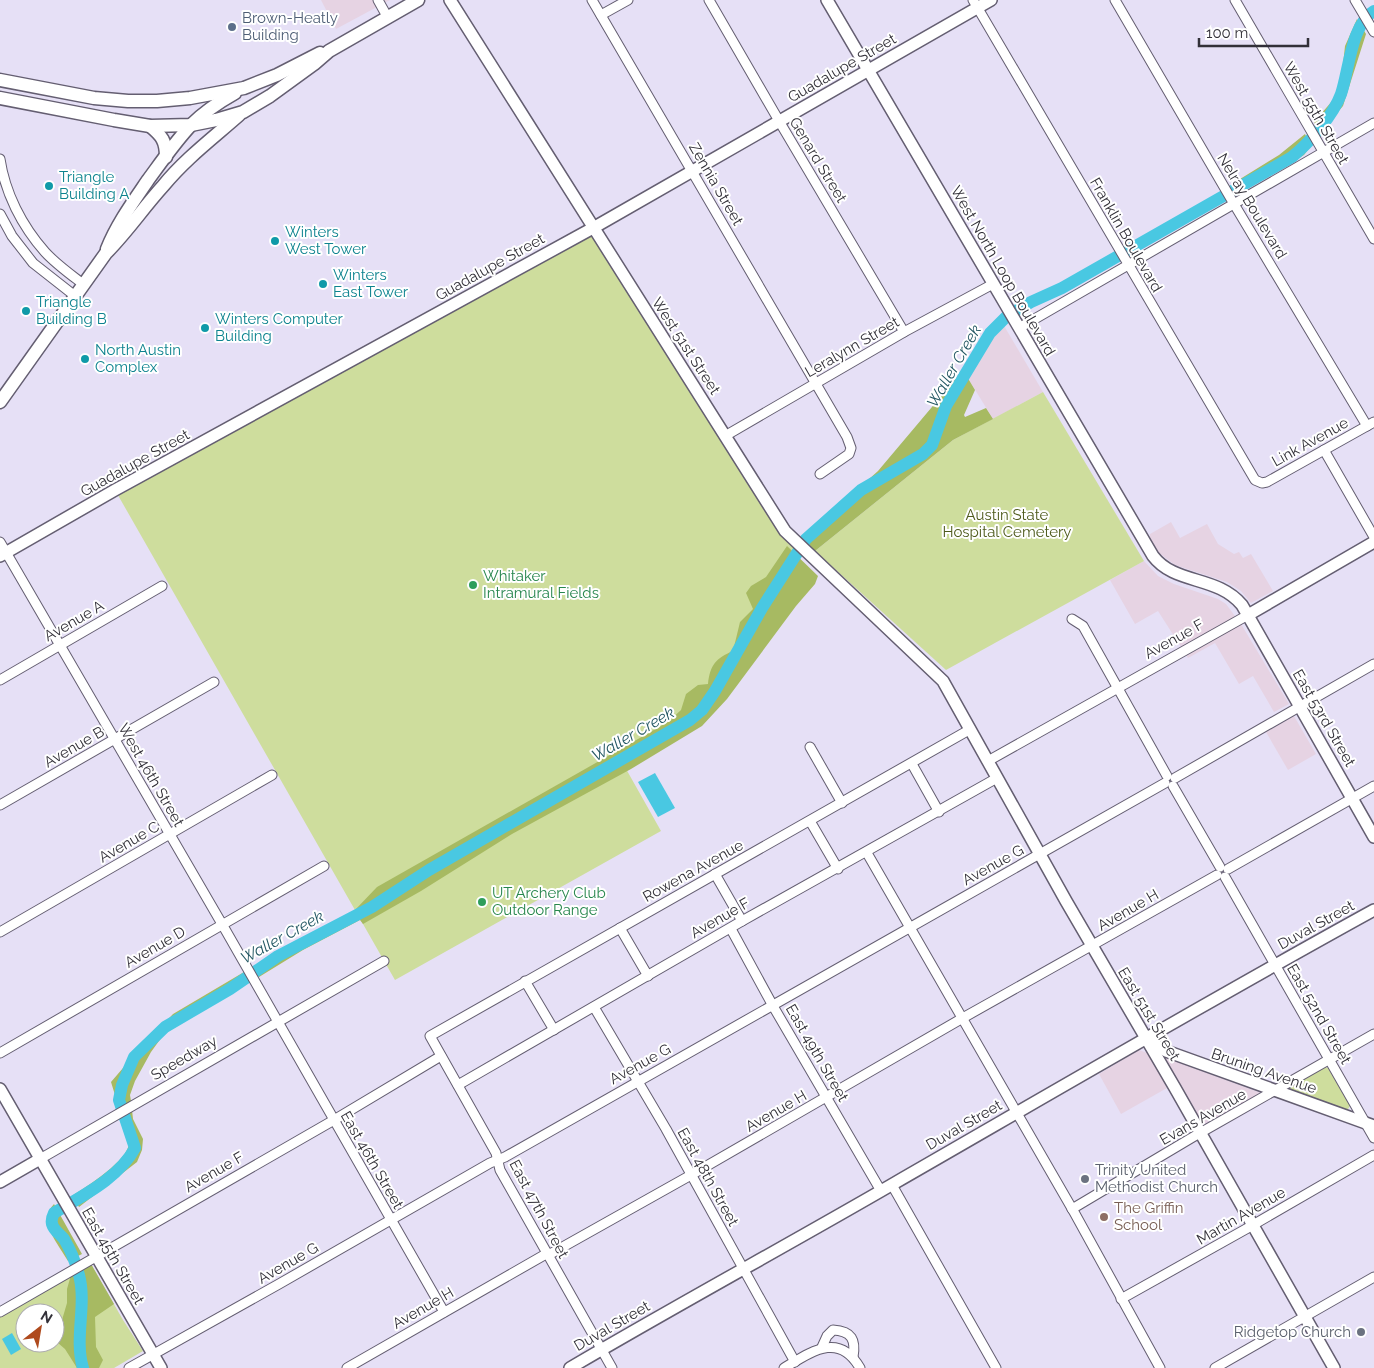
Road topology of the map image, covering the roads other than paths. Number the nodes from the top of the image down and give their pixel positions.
1 (378, 0) edge
2 (418, 0) edge
3 (450, 0) edge
4 (592, 0) edge
5 (628, 0) edge
6 (710, 0) edge
7 (828, 0) edge
8 (992, 0) edge
9 (1114, 0) edge
10 (1235, 0) edge
11 (1355, 0) edge
12 (975, 4) edge
13 (601, 15) junction
14 (388, 18) junction
15 (1374, 32) edge
16 (329, 51) junction
17 (869, 70) junction
18 (0, 80) edge
19 (244, 88) junction
20 (0, 98) edge
21 (94, 98) junction
22 (46, 107) junction
23 (243, 112) junction
24 (779, 121) junction
25 (1374, 123) edge
26 (191, 125) junction
27 (150, 126) junction
28 (1323, 152) junction
29 (166, 157) junction
30 (0, 159) edge
31 (692, 170) junction
32 (1230, 196) junction
33 (14, 205) junction
34 (0, 213) edge
35 (593, 228) junction
36 (1374, 239) edge
37 (106, 253) junction
38 (1123, 257) junction
39 (83, 284) junction
40 (993, 284) junction
41 (74, 296) junction
42 (1013, 319) junction
43 (904, 332) junction
44 (815, 384) junction
45 (0, 402) edge
46 (1371, 424) edge
47 (725, 436) junction
48 (1324, 450) junction
49 (820, 474) dead end
50 (1259, 482) joint
51 (1374, 537) edge
52 (0, 542) edge
53 (1374, 542) edge
54 (3, 554) edge
55 (1152, 556) joint
56 (162, 586) dead end
57 (1248, 615) junction
58 (1072, 619) dead end
59 (60, 645) junction
60 (1374, 664) edge
61 (937, 675) joint
62 (0, 680) edge
63 (214, 682) dead end
64 (1118, 687) junction
65 (1300, 706) junction
66 (969, 730) junction
67 (114, 739) junction
68 (810, 747) dead end
69 (988, 761) junction
70 (912, 764) junction
71 (272, 775) dead end
72 (997, 778) junction
73 (1170, 781) junction
74 (1374, 786) edge
75 (1352, 798) junction
76 (842, 803) junction
77 (0, 806) edge
78 (939, 812) junction
79 (810, 821) junction
80 (170, 834) junction
81 (1374, 837) edge
82 (867, 853) junction
83 (1040, 855) junction
84 (324, 866) dead end
85 (838, 869) junction
86 (1223, 872) junction
87 (716, 874) junction
88 (1374, 910) edge
89 (742, 921) junction
90 (222, 924) junction
91 (620, 928) junction
92 (730, 928) junction
93 (910, 928) junction
94 (0, 932) edge
95 (1092, 946) junction
96 (384, 961) dead end
97 (1275, 964) junction
98 (648, 976) junction
99 (525, 981) junction
100 (773, 1006) junction
101 (594, 1007) junction
102 (961, 1019) junction
103 (277, 1022) junction
104 (554, 1030) junction
105 (1374, 1034) edge
106 (430, 1036) joint
107 (1146, 1039) junction
108 (0, 1053) edge
109 (441, 1056) junction
110 (1330, 1060) junction
111 (637, 1082) junction
112 (458, 1085) junction
113 (0, 1089) edge
114 (1276, 1091) junction
115 (826, 1097) junction
116 (1016, 1112) junction
117 (334, 1120) junction
118 (1370, 1125) edge
119 (1200, 1133) junction
120 (1374, 1138) edge
121 (1374, 1155) edge
122 (40, 1159) junction
123 (498, 1160) junction
124 (691, 1175) junction
125 (0, 1182) edge
126 (892, 1185) junction
127 (881, 1191) junction
128 (1072, 1209) junction
129 (391, 1220) junction
130 (1253, 1226) junction
131 (546, 1254) junction
132 (96, 1257) junction
133 (743, 1268) junction
134 (1374, 1277) edge
135 (1121, 1299) junction
136 (0, 1312) edge
137 (444, 1312) junction
138 (1305, 1317) junction
139 (822, 1347) junction
140 (602, 1350) junction
141 (153, 1355) junction
142 (853, 1357) junction
143 (795, 1362) junction
144 (129, 1368) edge
145 (160, 1368) edge
146 (347, 1368) edge
147 (570, 1368) edge
148 (612, 1368) edge
149 (784, 1368) edge
150 (860, 1368) edge
151 (996, 1368) edge
152 (1160, 1368) edge
153 (1215, 1368) edge
154 (1334, 1368) edge

1 - 14 street
2 - 14 main road
3 - 35 street, West 51st Street
4 - 13 street, Zennia Street
5 - 13 street
6 - 24 street, Genard Street
7 - 17 street, West North Loop Boulevard
8 - 12 street, Guadalupe Street
9 - 32 street, Nelray Boulevard
10 - 28 street, West 55th Street
11 - 15 street
12 - 17 street, Guadalupe Street
12 - 38 street, Franklin Boulevard
13 - 31 street, Zennia Street
14 - 16 main road
16 - 19 main road
16 - 23 main road
17 - 24 street, Guadalupe Street
17 - 40 street, West North Loop Boulevard
18 - 21 main road
19 - 21 main road
19 - 26 main road
20 - 22 main road
21 - 22 main road
22 - 27 main road
23 - 26 main road
23 - 37 main road
24 - 31 street, Guadalupe Street
24 - 43 street, Genard Street
25 - 28 street
26 - 27 main road
26 - 29 main road
27 - 29 main road
28 - 32 street
28 - 36 street, West 55th Street
29 - 37 main road
30 - 33 street
31 - 35 street, Guadalupe Street
31 - 44 street, Zennia Street
32 - 38 street
32 - 46 street, Nelray Boulevard
33 - 34 street
33 - 39 street
34 - 41 street
35 - 47 street, West 51st Street
35 - 54 street, Guadalupe Street
37 - 39 main road
38 - 42 street
38 - 50 street, Franklin Boulevard
39 - 41 main road
40 - 42 street, West North Loop Boulevard
40 - 43 street, Leralynn Street
41 - 45 main road
42 - 55 street, West North Loop Boulevard
43 - 44 street, Leralynn Street
44 - 47 street, Leralynn Street
44 - 49 street, Zennia Street
46 - 48 street, Link Avenue
47 - 61 street, West 51st Street
48 - 50 street, Link Avenue
48 - 51 street
52 - 54 street, West 46th Street
53 - 57 street, Avenue F
54 - 59 street, West 46th Street
55 - 57 street, East 53rd Street
56 - 59 street, Avenue A
57 - 64 street, Avenue F
57 - 65 street, East 53rd Street
58 - 64 street, East 52nd Street
59 - 62 street, Avenue A
59 - 67 street, West 46th Street
60 - 65 street, Avenue G
61 - 66 street, East 51st Street
63 - 67 street, Avenue B
64 - 69 street, Avenue F
64 - 73 street, East 52nd Street
65 - 73 street, Avenue G
65 - 75 street, East 53rd Street
66 - 69 street, East 51st Street
66 - 70 street, Rowena Avenue
67 - 77 street, Avenue B
67 - 80 street, West 46th Street
68 - 76 street
69 - 72 street, East 51st Street
70 - 76 street, Rowena Avenue
70 - 78 street
71 - 80 street, Avenue C
72 - 78 street, Avenue F
72 - 83 street, East 51st Street
73 - 83 street, Avenue G
73 - 86 street, East 52nd Street
74 - 75 street, Avenue H
75 - 81 street, East 53rd Street
75 - 86 street, Avenue H
76 - 79 street, Rowena Avenue
78 - 82 street, Avenue F
79 - 85 street
79 - 87 street, Rowena Avenue
80 - 90 street, West 46th Street
80 - 94 street, Avenue C
82 - 85 street, Avenue F
82 - 93 street
83 - 93 street, Avenue G
83 - 95 street, East 51st Street
84 - 90 street, Avenue D
85 - 89 street, Avenue F
86 - 95 street, Avenue H
86 - 97 street, East 52nd Street
87 - 89 street
87 - 91 street, Rowena Avenue
88 - 97 street, Duval Street
89 - 92 street, Avenue F
90 - 103 street, West 46th Street
90 - 108 street, Avenue D
91 - 98 street
91 - 99 street, Rowena Avenue
92 - 98 street, Avenue F
92 - 100 street, East 49th Street
93 - 100 street, Avenue G
93 - 102 street
95 - 102 street, Avenue H
95 - 107 street, East 51st Street
96 - 103 street, Speedway
97 - 107 street, Duval Street
97 - 110 street, East 52nd Street
98 - 101 street, Avenue F
99 - 104 street
99 - 106 street, Rowena Avenue
100 - 111 street, Avenue G
100 - 115 street, East 49th Street
101 - 104 street, Avenue F
101 - 111 street, East 48th Street
102 - 115 street, Avenue H
102 - 116 street
103 - 117 street, East 46th Street
103 - 122 street, Speedway
104 - 112 street, Avenue F
105 - 110 street, Evans Avenue
106 - 109 street, East 47th Street
107 - 114 street, Bruning Avenue
107 - 116 street, Duval Street
107 - 119 street, East 51st Street
109 - 112 street, East 47th Street
109 - 117 street, Avenue F
110 - 114 street, Evans Avenue
110 - 118 street, East 52nd Street
111 - 123 street, Avenue G
111 - 124 street, East 48th Street
112 - 123 street, East 47th Street
113 - 122 street, East 45th Street
114 - 118 street, Bruning Avenue
114 - 119 street, Evans Avenue
115 - 124 street, Avenue H
115 - 127 street, East 49th Street
116 - 126 street, Duval Street
116 - 128 street
117 - 129 street, East 46th Street
117 - 132 street, Avenue F
118 - 120 street, East 52nd Street
119 - 128 street, Evans Avenue
119 - 130 street, East 51st Street
121 - 130 street, Martin Avenue
122 - 125 street, Speedway
122 - 132 street, East 45th Street
123 - 129 street, Avenue G
123 - 131 street, East 47th Street
124 - 131 street, Avenue H
124 - 133 street, East 48th Street
126 - 127 street, Duval Street
126 - 151 street
127 - 133 street, Duval Street
128 - 135 street
129 - 137 street, East 46th Street
129 - 141 street, Avenue G
130 - 135 street, Martin Avenue
130 - 138 street, East 51st Street
131 - 137 street, Avenue H
131 - 140 street, East 47th Street
132 - 136 street, Avenue F
132 - 141 street, East 45th Street
133 - 140 street, Duval Street
133 - 143 street, East 48th Street
134 - 138 street
135 - 152 street
137 - 146 street, Avenue H
138 - 153 street
138 - 154 street, East 51st Street
139 - 142 street
139 - 142 street
139 - 143 street
140 - 147 street, Duval Street
140 - 148 street, East 47th Street
141 - 144 street, Avenue G
141 - 145 street, East 45th Street
142 - 150 street
143 - 149 street

